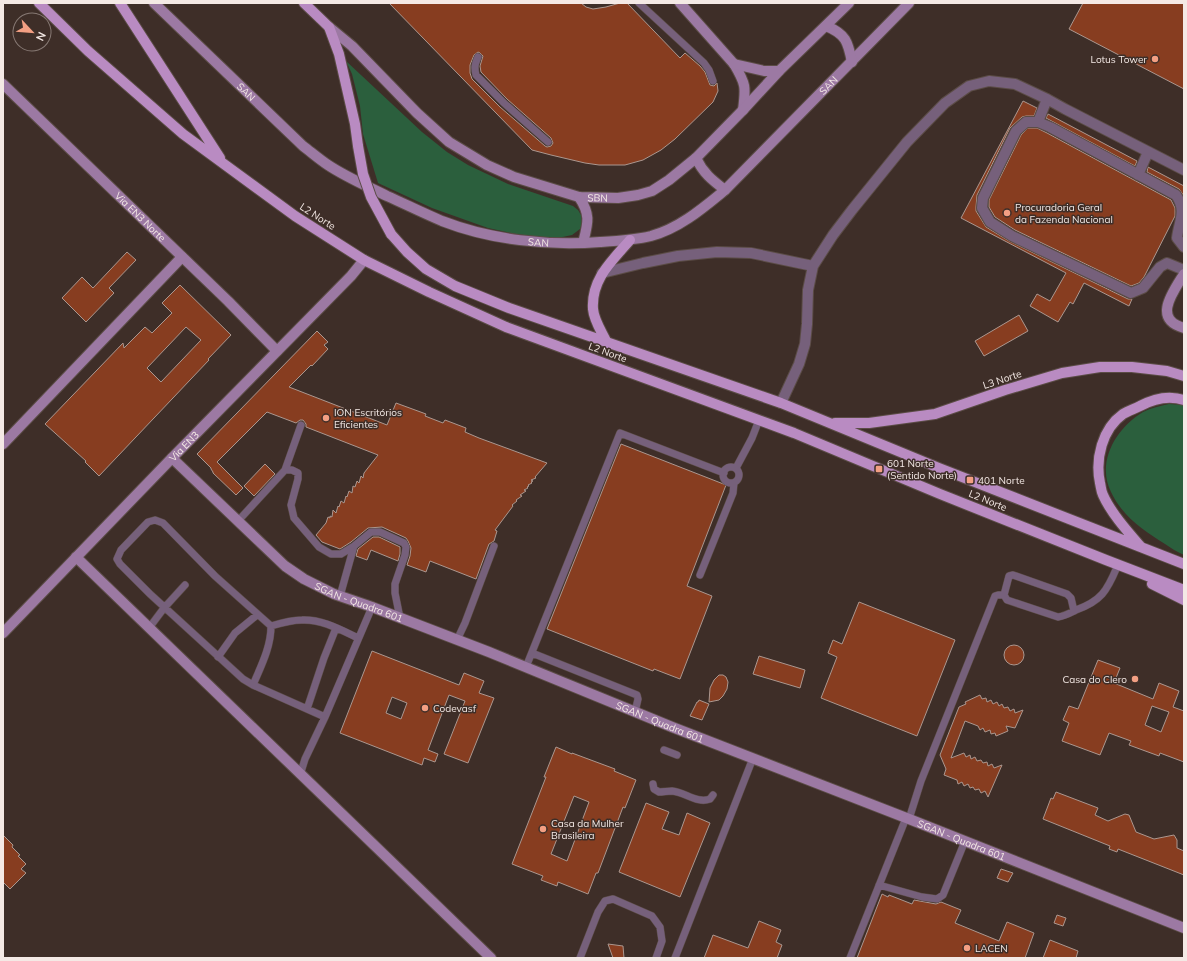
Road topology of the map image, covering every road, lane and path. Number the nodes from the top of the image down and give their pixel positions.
1 (38, 3) edge
2 (120, 3) edge
3 (154, 3) edge
4 (304, 3) edge
5 (639, 3) edge
6 (680, 3) edge
7 (849, 3) edge
8 (910, 3) edge
9 (826, 26) junction
10 (329, 27) junction
11 (478, 57) dead end
12 (852, 62) junction
13 (734, 64) junction
14 (779, 71) junction
15 (713, 81) dead end
16 (3, 84) edge
17 (1047, 99) junction
18 (743, 110) junction
19 (1038, 122) junction
20 (548, 142) dead end
21 (1148, 152) junction
22 (696, 158) junction
23 (223, 162) junction
24 (1184, 170) edge
25 (1138, 175) junction
26 (725, 190) junction
27 (579, 197) junction
28 (630, 240) junction
29 (584, 243) junction
30 (1184, 246) edge
31 (182, 257) junction
32 (364, 260) junction
33 (813, 266) junction
34 (1184, 270) edge
35 (602, 273) junction
36 (1184, 274) edge
37 (1184, 328) edge
38 (607, 343) junction
39 (277, 351) junction
40 (1184, 376) edge
41 (1184, 400) edge
42 (781, 402) junction
43 (759, 420) junction
44 (828, 423) junction
45 (301, 424) dead end
46 (3, 444) edge
47 (172, 458) junction
48 (736, 468) junction
49 (285, 470) junction
50 (724, 473) junction
51 (734, 483) junction
52 (238, 521) junction
53 (354, 546) junction
54 (494, 546) dead end
55 (1142, 548) junction
56 (76, 557) junction
57 (1106, 560) junction
58 (1184, 564) edge
59 (1117, 567) junction
60 (700, 575) dead end
61 (185, 585) dead end
62 (1184, 590) edge
63 (340, 596) junction
64 (1004, 596) junction
65 (1184, 600) edge
66 (372, 607) junction
67 (164, 608) junction
68 (1074, 611) junction
69 (257, 615) junction
70 (400, 618) junction
71 (271, 626) junction
72 (149, 628) junction
73 (336, 628) junction
74 (3, 634) edge
75 (358, 638) junction
76 (457, 640) junction
77 (532, 652) junction
78 (218, 657) junction
79 (526, 667) junction
80 (253, 685) junction
81 (307, 709) junction
82 (635, 712) junction
83 (325, 717) junction
84 (664, 750) dead end
85 (677, 756) dead end
86 (753, 758) junction
87 (300, 775) junction
88 (653, 784) dead end
89 (713, 795) dead end
90 (908, 818) junction
91 (965, 841) junction
92 (879, 885) junction
93 (1184, 928) edge
94 (491, 958) edge
95 (580, 958) edge
96 (656, 958) edge
97 (675, 958) edge
98 (850, 958) edge

1 - 23 main road
2 - 23 main road, L2 Norte
3 - 29 street, SAN
4 - 10 main road, L2 Norte
5 - 15 lane
6 - 13 street
7 - 9 street, SBN
8 - 12 street, SAN
9 - 12 street
9 - 14 street, SBN
10 - 27 street, SBN
10 - 38 main road, L2 Norte, bridge
11 - 20 lane
12 - 26 street, SAN
13 - 14 street
13 - 18 street
14 - 18 street, SBN
16 - 31 street, Via EN3 Norte
17 - 19 street
17 - 21 street
17 - 33 street
18 - 22 street, SBN
19 - 25 street
19 - 34 street
21 - 24 street
21 - 25 street
22 - 26 street
22 - 27 street, SBN
23 - 32 main road, L2 Norte
25 - 30 street
26 - 28 street, SAN
27 - 29 street
28 - 29 street, SAN
28 - 35 main road
31 - 39 street, Via EN3 Norte
31 - 46 street
32 - 39 street, Via EN3
32 - 43 main road, L2 Norte
33 - 35 street
33 - 42 street
35 - 38 main road
36 - 37 street
38 - 42 main road, L2 Norte
39 - 47 street, Via EN3
40 - 44 main road, L3 Norte
41 - 55 main road
42 - 44 main road, L2 Norte
43 - 48 lane
43 - 57 main road, L2 Norte
44 - 55 main road, L2 Norte
45 - 49 lane
47 - 52 street, SGAN - Quadra 601
47 - 56 street, Via EN3
48 - 50 lane
48 - 51 lane
49 - 52 lane
49 - 53 lane
50 - 51 lane
50 - 77 lane
51 - 60 lane
52 - 63 street, SGAN - Quadra 601
53 - 63 lane
53 - 70 lane
54 - 76 lane
55 - 58 main road, L2 Norte
56 - 72 street
56 - 74 street, Via EN3
57 - 59 main road
57 - 62 main road, L2 Norte
59 - 65 main road
59 - 68 lane
61 - 67 lane
63 - 66 street, SGAN - Quadra 601
64 - 68 lane
64 - 68 lane
64 - 90 lane
66 - 70 street, SGAN - Quadra 601
66 - 75 lane
67 - 69 lane
67 - 72 lane
67 - 78 lane
69 - 71 lane
69 - 78 lane
70 - 76 street, SGAN - Quadra 601
71 - 73 lane
71 - 80 lane
72 - 87 street
73 - 75 lane
73 - 81 lane
75 - 83 lane
76 - 79 street, SGAN - Quadra 601
77 - 79 lane
77 - 82 lane
78 - 80 lane
79 - 82 street, SGAN - Quadra 601
80 - 81 lane
81 - 83 lane
82 - 86 street, SGAN - Quadra 601
83 - 87 lane
84 - 85 lane
86 - 90 street, SGAN - Quadra 601
86 - 97 lane
87 - 94 street
88 - 89 lane
90 - 91 street, SGAN - Quadra 601
90 - 92 lane
91 - 92 lane
91 - 93 street, SGAN - Quadra 601
92 - 98 lane
95 - 96 lane

